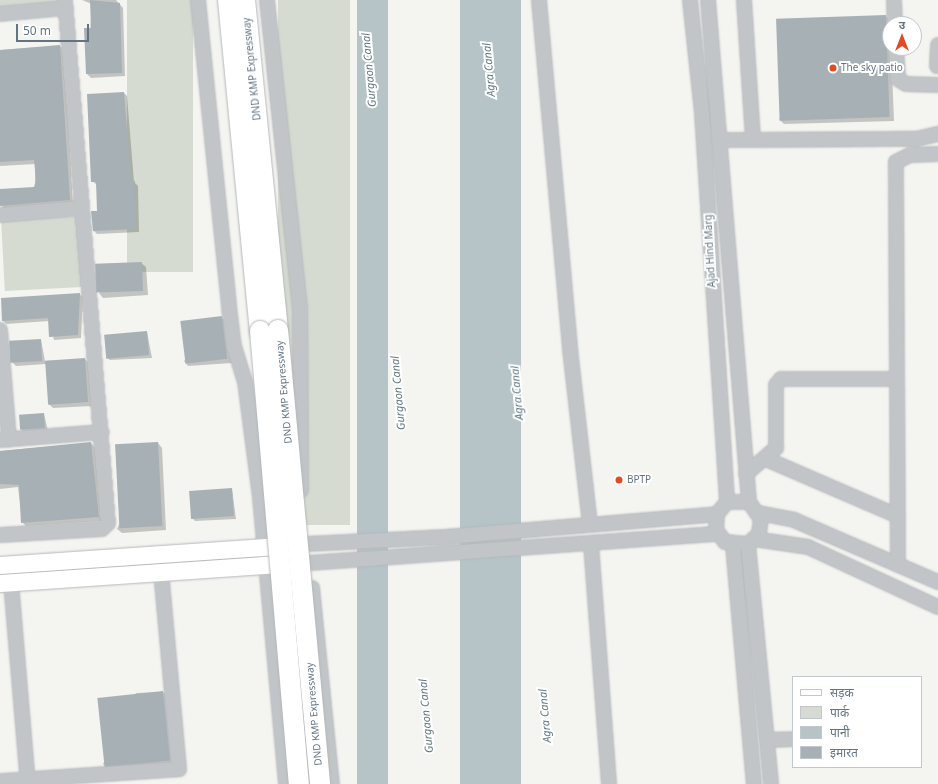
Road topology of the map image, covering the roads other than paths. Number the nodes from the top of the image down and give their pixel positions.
1 (198, 0) edge
2 (228, 0) edge
3 (245, 0) edge
4 (267, 0) edge
5 (539, 0) edge
6 (690, 0) edge
7 (708, 0) edge
8 (744, 0) edge
9 (894, 0) edge
10 (65, 4) edge
11 (0, 14) edge
12 (895, 16) edge
13 (938, 45) edge
14 (896, 56) edge
15 (937, 66) edge
16 (938, 84) edge
17 (938, 134) edge
18 (721, 140) junction
19 (753, 140) junction
20 (938, 154) edge
21 (80, 208) junction
22 (0, 215) edge
23 (0, 330) edge
24 (269, 331) junction
25 (897, 379) junction
26 (738, 380) junction
27 (719, 382) junction
28 (102, 432) junction
29 (4, 440) edge
30 (766, 458) junction
31 (746, 474) junction
32 (728, 502) junction
33 (749, 502) junction
34 (759, 513) junction
35 (717, 514) junction
36 (898, 516) junction
37 (590, 524) junction
38 (473, 534) junction
39 (718, 534) junction
40 (0, 535) edge
41 (751, 541) junction
42 (307, 544) junction
43 (591, 544) junction
44 (733, 545) junction
45 (263, 548) junction
46 (474, 552) junction
47 (309, 563) junction
48 (0, 565) edge
49 (265, 565) junction
50 (898, 565) junction
51 (161, 571) junction
52 (938, 582) edge
53 (6, 583) edge
54 (938, 607) edge
55 (792, 739) edge
56 (768, 740) junction
57 (140, 779) edge
58 (0, 781) edge
59 (28, 782) edge
60 (286, 784) edge
61 (299, 784) edge
62 (320, 784) edge
63 (332, 784) edge
64 (609, 784) edge
65 (754, 784) edge
66 (771, 784) edge

1 - 45 street
2 - 24 highway, DND KMP Expressway
3 - 24 highway, DND KMP Expressway
4 - 42 street
5 - 37 street
6 - 27 street, Ajad Hind Marg
7 - 18 street
8 - 19 street
9 - 12 street
10 - 11 street
10 - 21 street
13 - 15 street
14 - 16 street
17 - 19 street
18 - 19 street
18 - 26 street
20 - 25 street
21 - 22 street
21 - 28 street
23 - 29 street
24 - 61 highway, DND KMP Expressway, bridge
24 - 62 highway, DND KMP Expressway, bridge
25 - 30 street
25 - 36 street
26 - 27 street
26 - 31 street
27 - 32 street, Ajad Hind Marg
28 - 29 street
28 - 40 street
30 - 31 street
30 - 36 street
31 - 33 street
32 - 33 street
32 - 35 street
33 - 34 street
34 - 41 street
34 - 50 street
35 - 37 street
35 - 39 street
36 - 50 street
37 - 38 street
38 - 42 street
38 - 46 street
39 - 43 street
39 - 44 street
41 - 44 street
41 - 54 street
41 - 56 street
42 - 45 main road
42 - 47 street
43 - 46 street
43 - 64 street
44 - 65 street
45 - 48 main road
45 - 49 street
46 - 47 street
47 - 49 main road
47 - 63 street
49 - 51 main road
49 - 60 street
50 - 52 street
51 - 53 main road
51 - 57 street
53 - 59 street
55 - 56 street
56 - 66 street
57 - 59 street
58 - 59 street

